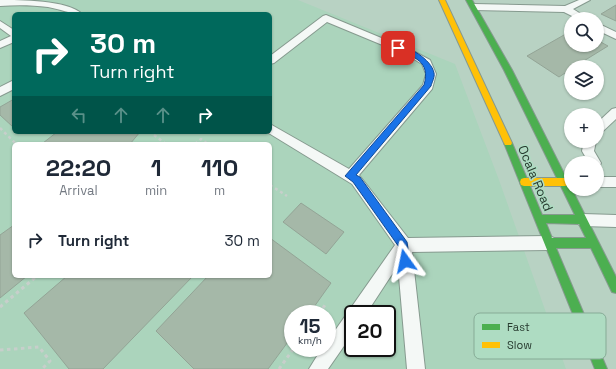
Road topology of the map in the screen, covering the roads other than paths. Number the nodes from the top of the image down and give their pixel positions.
1 (586, 0) edge
2 (448, 2) edge
3 (0, 3) edge
4 (471, 4) edge
5 (566, 9) junction
6 (75, 12) edge
7 (572, 12) edge
8 (0, 24) edge
9 (604, 30) edge
10 (12, 33) edge
11 (616, 36) edge
12 (12, 39) edge
13 (0, 45) edge
14 (272, 59) edge
15 (12, 85) edge
16 (0, 92) edge
17 (616, 112) edge
18 (604, 123) edge
19 (272, 129) edge
20 (564, 175) edge
21 (350, 176) junction
22 (524, 182) junction
23 (564, 182) edge
24 (574, 196) edge
25 (539, 219) junction
26 (583, 220) junction
27 (616, 221) edge
28 (549, 243) junction
29 (594, 243) junction
30 (404, 245) junction
31 (616, 288) edge
32 (362, 305) edge
33 (578, 313) edge
34 (344, 332) edge
35 (597, 359) edge
36 (318, 369) edge
37 (416, 369) edge
38 (601, 369) edge

1 - 5 lane
2 - 4 main road
2 - 22 main road, Ocala Road
3 - 6 lane
4 - 5 lane
4 - 20 main road, Ocala Road
5 - 7 lane
8 - 10 lane
9 - 11 lane
12 - 13 lane
14 - 21 lane
15 - 16 lane
17 - 18 lane
19 - 21 lane
21 - 30 lane
22 - 23 main road
22 - 25 main road, Ocala Road
24 - 26 main road, Ocala Road
25 - 26 main road
25 - 28 main road, Ocala Road
26 - 27 lane
26 - 29 main road, Ocala Road
28 - 29 main road
28 - 30 lane
28 - 33 main road, Ocala Road
29 - 31 main road, Ocala Road
30 - 32 lane
30 - 37 lane
34 - 36 lane
35 - 38 main road, Ocala Road

